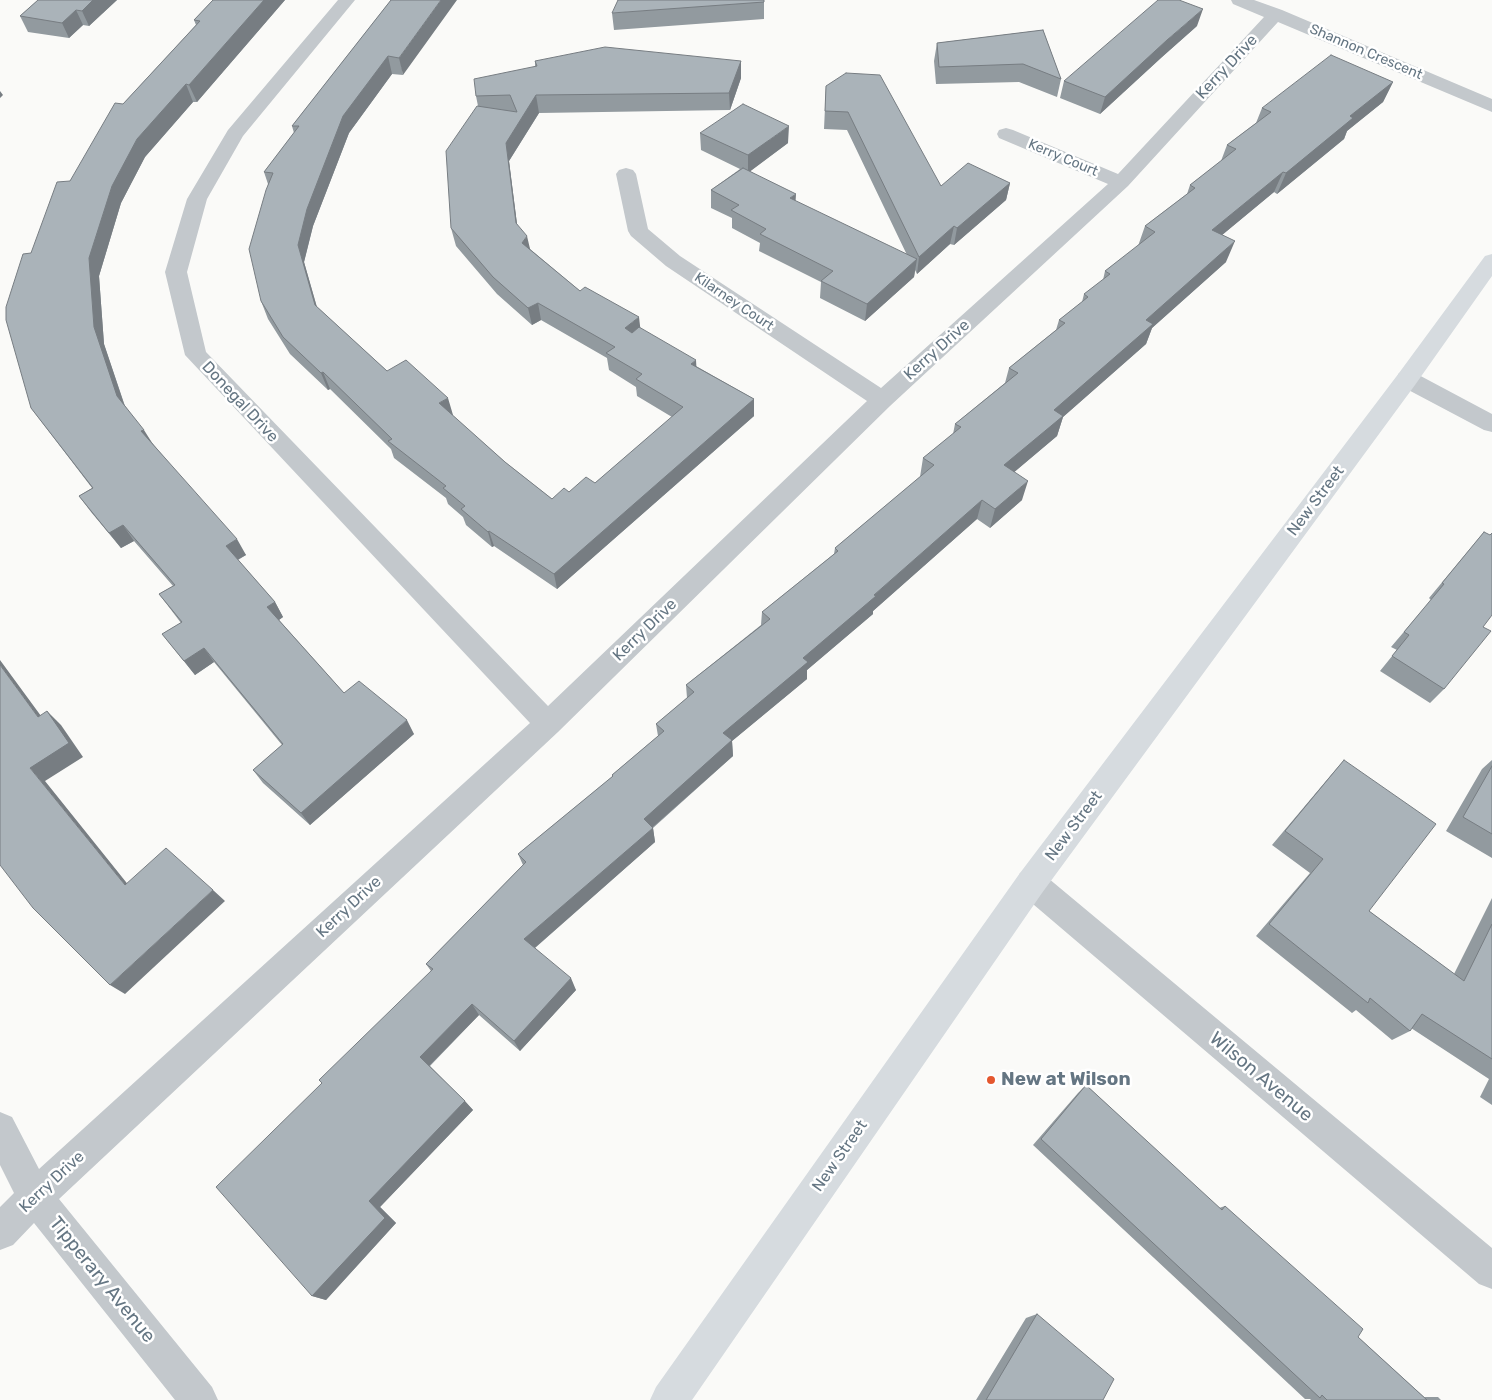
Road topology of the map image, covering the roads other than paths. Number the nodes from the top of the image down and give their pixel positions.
1 (347, 0) edge
2 (1238, 0) edge
3 (1276, 14) junction
4 (1492, 106) edge
5 (1006, 134) dead end
6 (626, 174) dead end
7 (1121, 182) junction
8 (1492, 261) edge
9 (1407, 379) junction
10 (882, 400) junction
11 (1492, 424) edge
12 (548, 724) junction
13 (1031, 883) junction
14 (0, 1129) edge
15 (34, 1197) junction
16 (0, 1232) edge
17 (1492, 1272) edge
18 (199, 1400) edge
19 (670, 1400) edge

1 - 12 street, Donegal Drive
2 - 3 street, Shannon Crescent
3 - 4 street, Shannon Crescent
3 - 7 street, Kerry Drive
5 - 7 street, Kerry Court
6 - 10 street, Kilarney Court
7 - 10 street, Kerry Drive
8 - 9 main road, New Street
9 - 11 street
9 - 13 main road, New Street
10 - 12 street, Kerry Drive
12 - 15 street, Kerry Drive
13 - 17 street, Wilson Avenue
13 - 19 main road, New Street
14 - 15 street, Tipperary Avenue
15 - 16 street, Kerry Drive
15 - 18 street, Tipperary Avenue

